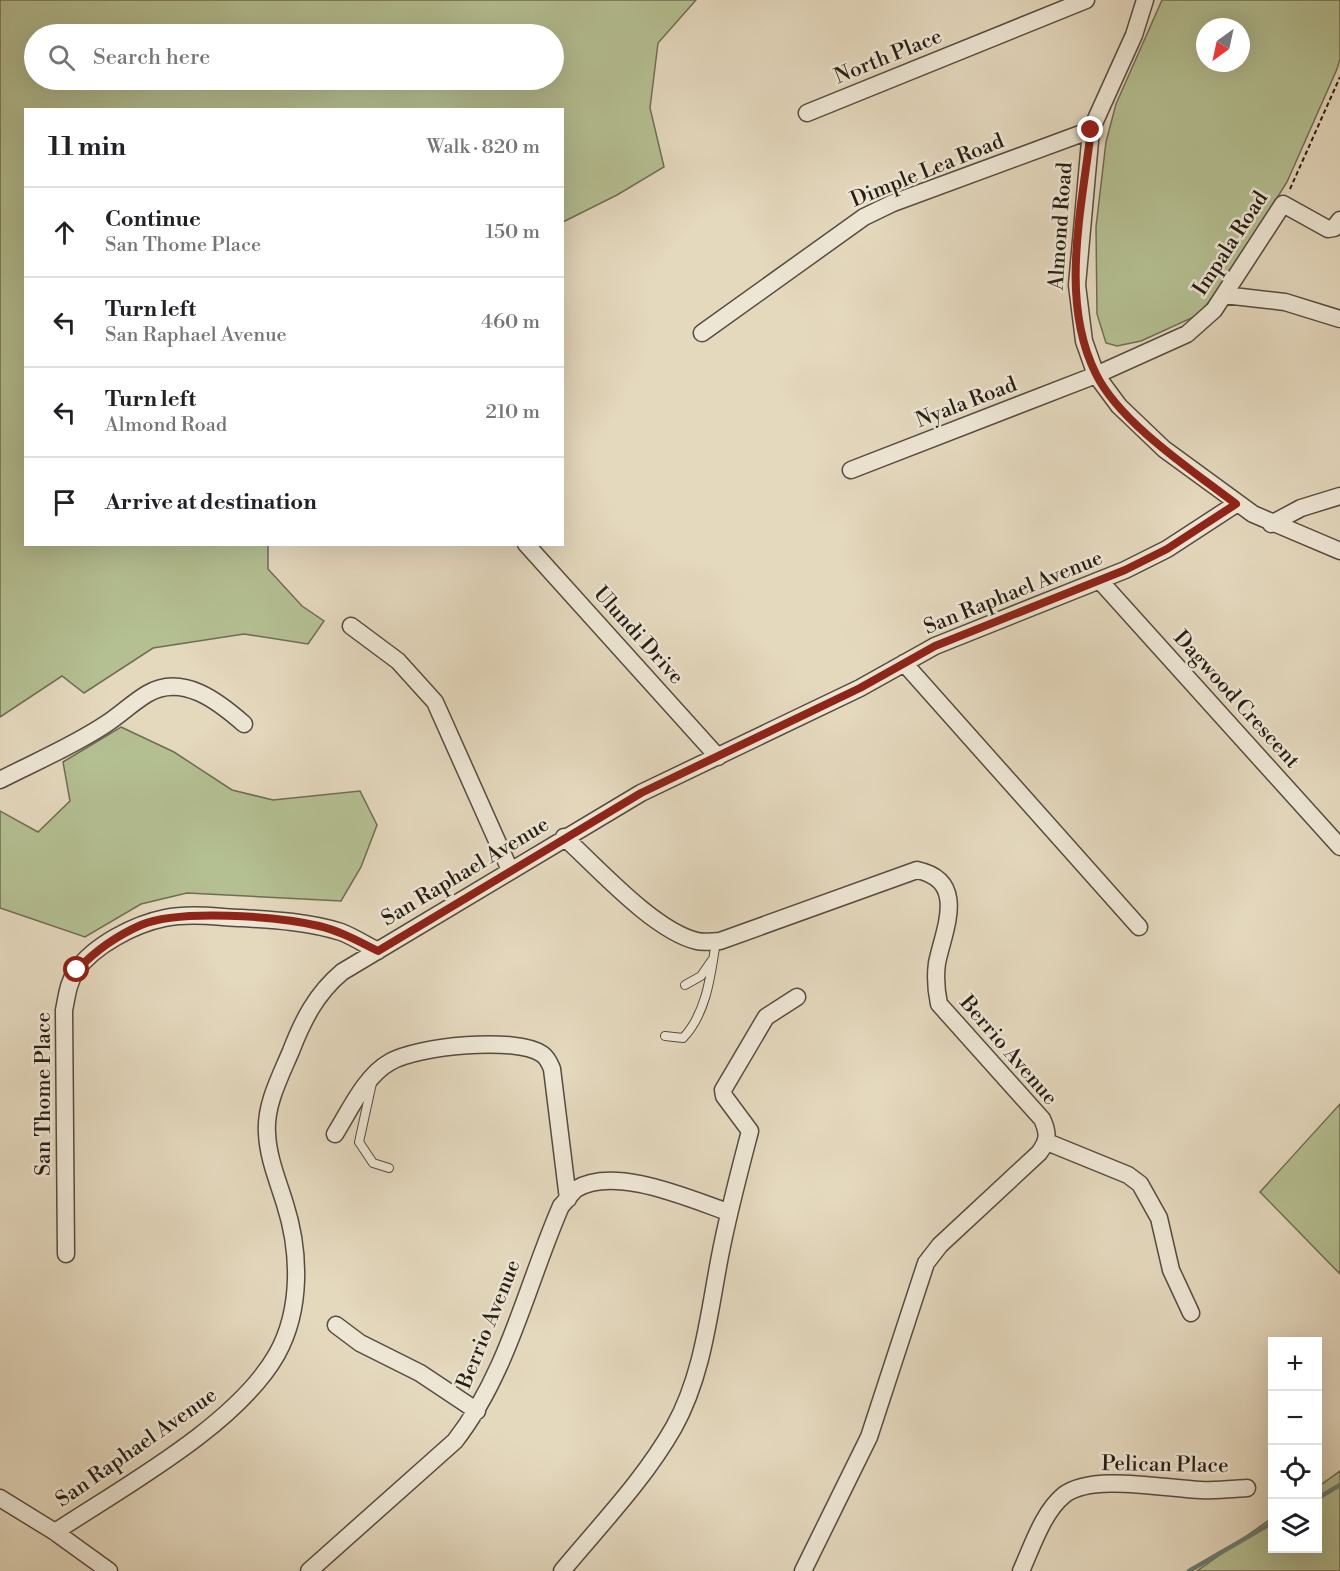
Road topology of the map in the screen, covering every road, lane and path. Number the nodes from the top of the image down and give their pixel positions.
1 (1086, 0) edge
2 (1145, 0) edge
3 (1340, 77) edge
4 (807, 113) dead end
5 (1091, 130) junction
6 (1282, 204) junction
7 (1340, 220) edge
8 (1224, 295) junction
9 (1340, 320) edge
10 (702, 333) dead end
11 (1096, 375) junction
12 (851, 470) dead end
13 (1340, 496) edge
14 (1236, 504) junction
15 (1271, 524) junction
16 (528, 546) edge
17 (1340, 551) edge
18 (1101, 582) junction
19 (351, 626) dead end
20 (904, 663) junction
21 (244, 724) dead end
22 (718, 757) junction
23 (0, 780) edge
24 (564, 837) junction
25 (1340, 847) edge
26 (510, 870) junction
27 (1139, 927) dead end
28 (715, 949) junction
29 (378, 951) junction
30 (685, 985) dead end
31 (797, 997) dead end
32 (665, 1036) dead end
33 (374, 1077) junction
34 (335, 1134) dead end
35 (1047, 1142) junction
36 (389, 1168) dead end
37 (568, 1199) junction
38 (728, 1212) junction
39 (66, 1254) dead end
40 (1191, 1313) dead end
41 (336, 1325) dead end
42 (477, 1411) junction
43 (1247, 1488) dead end
44 (0, 1498) edge
45 (55, 1532) junction
46 (109, 1571) edge
47 (309, 1571) edge
48 (562, 1571) edge
49 (803, 1571) edge
50 (1020, 1571) edge

1 - 4 street, North Place
2 - 5 street, Almond Road
3 - 6 path, Impala Road
5 - 10 street, Dimple Lea Road
5 - 11 street, Almond Road
6 - 7 street
6 - 8 street, Impala Road
8 - 9 street
8 - 11 street, Impala Road
11 - 12 street, Nyala Road
11 - 14 street, Almond Road
13 - 15 street
14 - 15 street, Almond Road
14 - 18 street, San Raphael Avenue
15 - 17 street, Almond Road
16 - 22 street, Ulundi Drive
18 - 20 street, San Raphael Avenue
18 - 25 street, Dagwood Crescent
19 - 26 street
20 - 22 street, San Raphael Avenue
20 - 27 street
21 - 23 street
22 - 24 street, San Raphael Avenue
24 - 26 street, San Raphael Avenue
24 - 28 street, Berrio Avenue
26 - 29 street, San Raphael Avenue
28 - 30 lane
28 - 32 lane
28 - 35 street, Berrio Avenue
29 - 39 street, San Thome Place
29 - 45 street, San Raphael Avenue
31 - 38 street
33 - 34 street
33 - 36 lane
33 - 37 street
35 - 40 street
35 - 49 street
37 - 38 street, Berrio Avenue
37 - 42 street, Berrio Avenue
38 - 48 street
41 - 42 street
42 - 47 street, Berrio Avenue
43 - 50 street, Pelican Place
44 - 45 street
45 - 46 street

